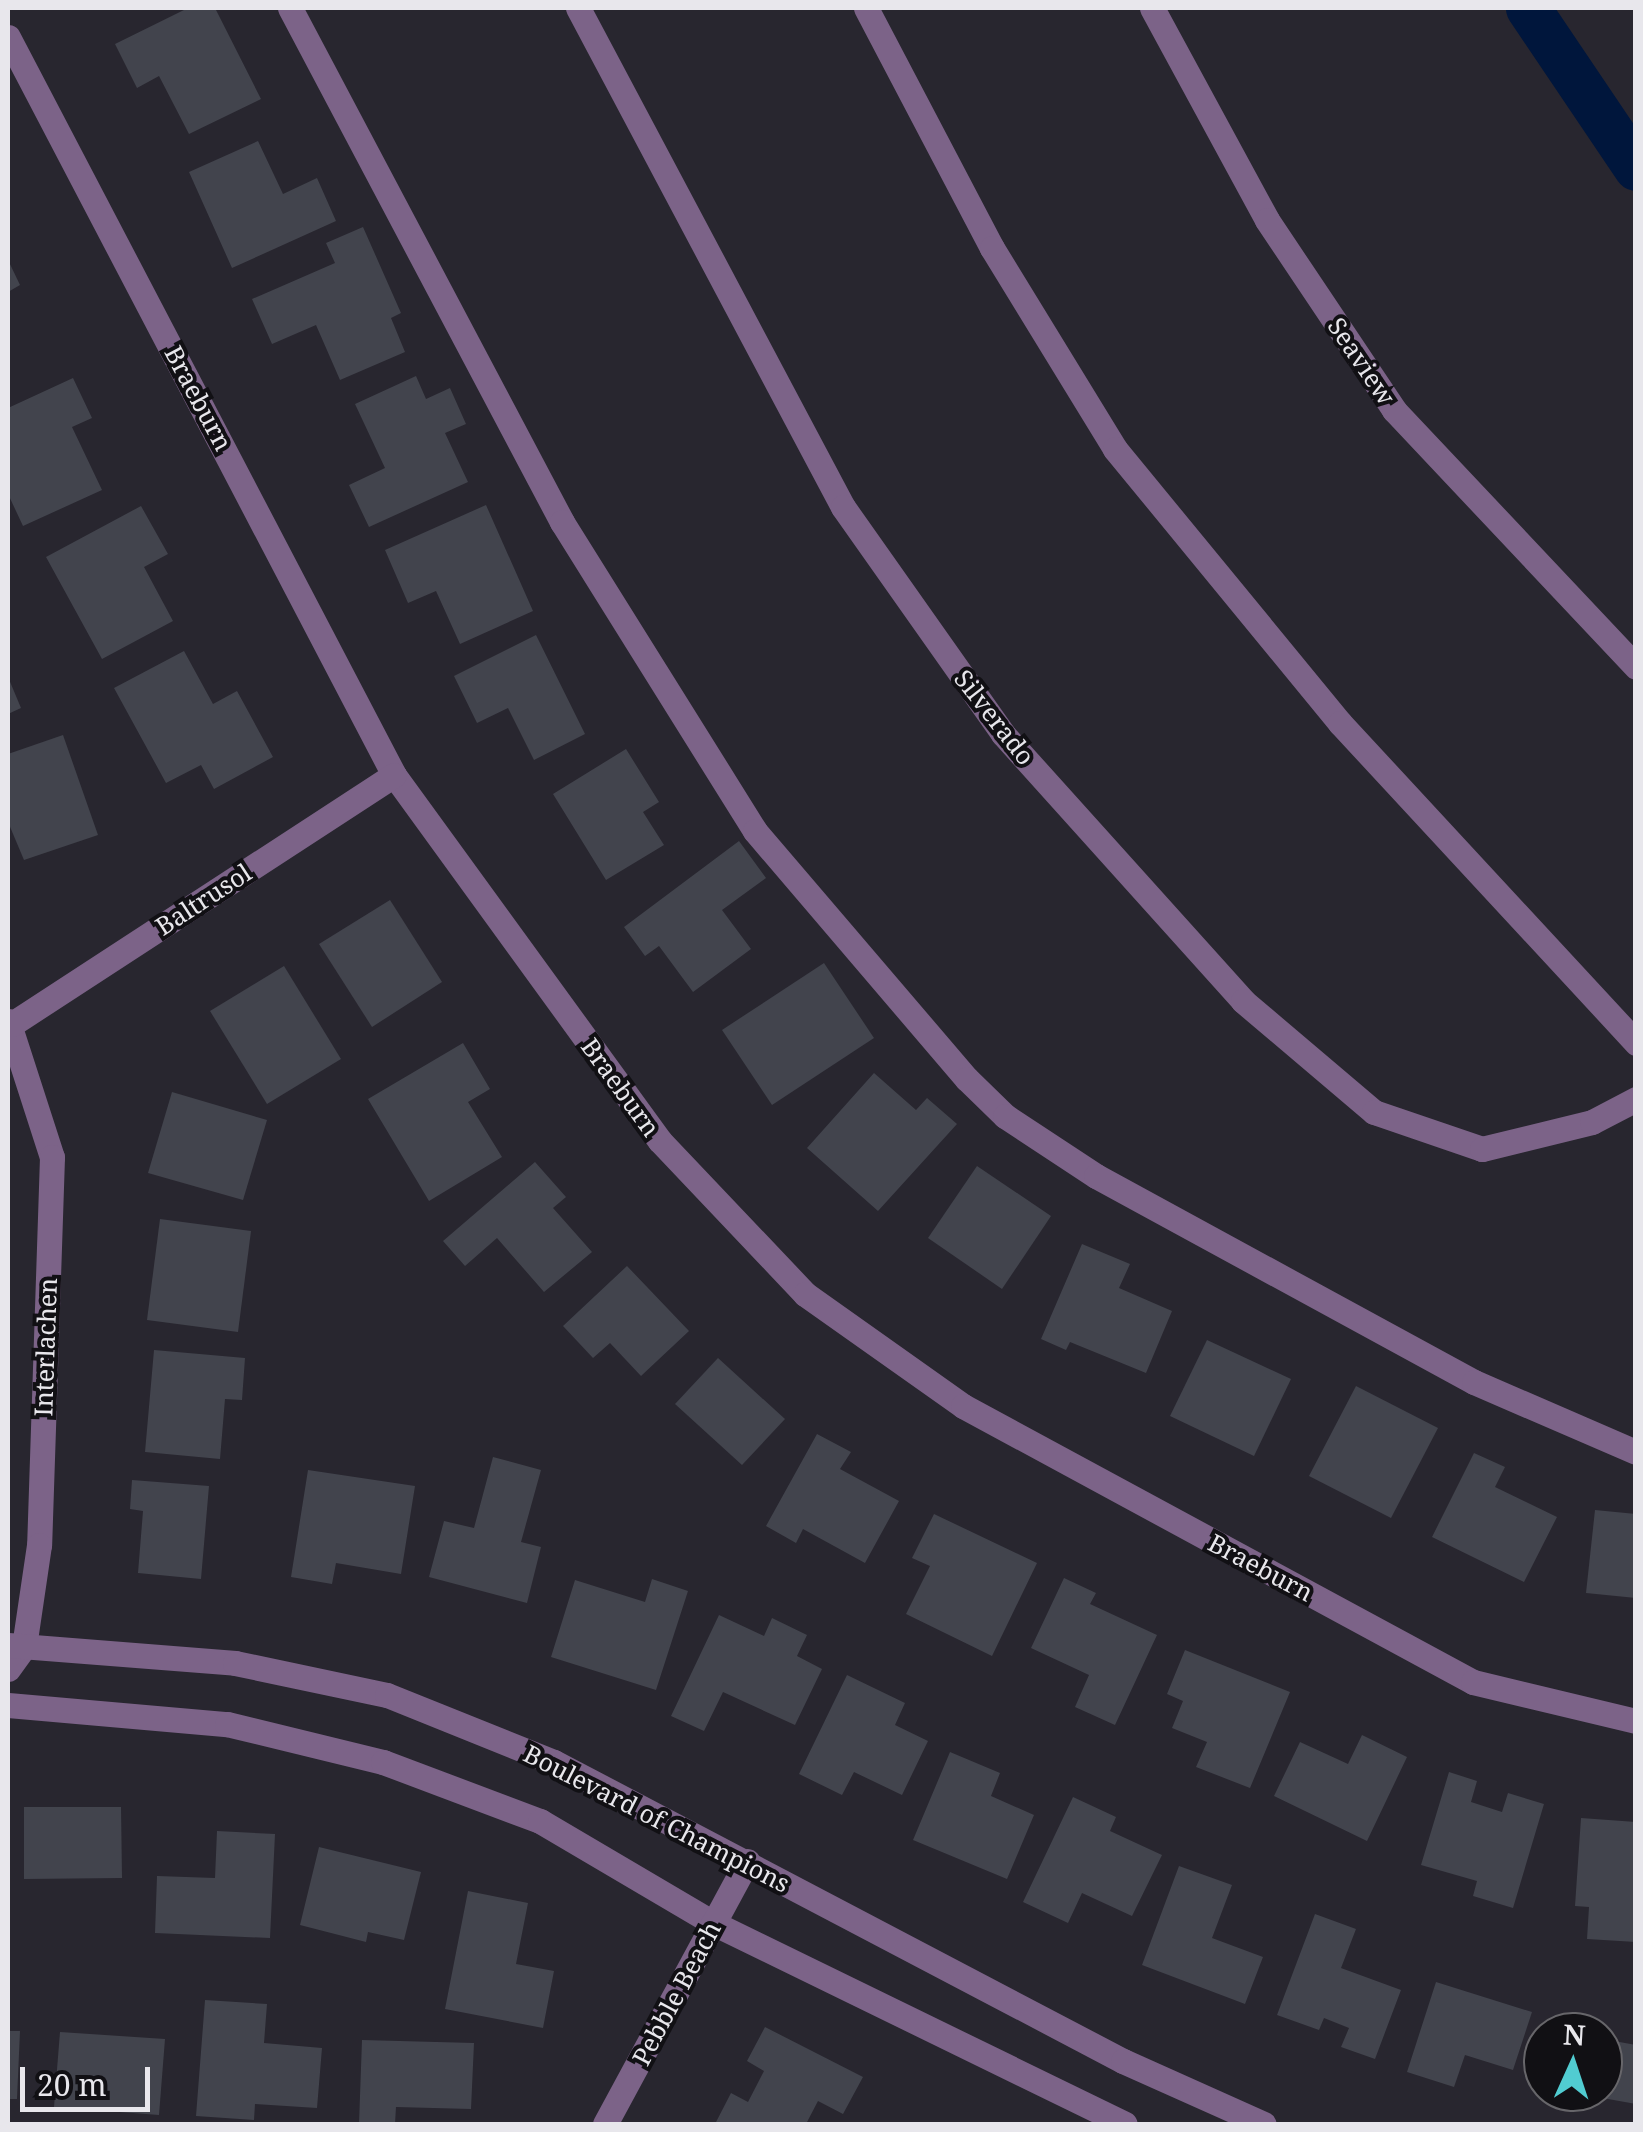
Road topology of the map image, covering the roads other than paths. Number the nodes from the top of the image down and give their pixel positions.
1 (290, 8) edge
2 (578, 8) edge
3 (866, 8) edge
4 (1152, 8) edge
5 (8, 37) edge
6 (1636, 667) edge
7 (394, 776) junction
8 (9, 1030) edge
9 (1636, 1042) edge
10 (1636, 1099) edge
11 (1636, 1452) edge
12 (16, 1646) edge
13 (8, 1669) edge
14 (8, 1705) edge
15 (1636, 1721) edge
16 (747, 1861) junction
17 (713, 1923) junction
18 (606, 2124) edge
19 (1126, 2124) edge
20 (1264, 2124) edge

1 - 11 street
2 - 10 street, Silverado
3 - 9 street
4 - 6 street, Seaview
5 - 7 street, Braeburn
7 - 8 street, Baltrusol
7 - 15 street, Braeburn
8 - 12 street, Interlachen
12 - 13 street, Interlachen
12 - 16 street, Boulevard of Champions
14 - 17 street
16 - 17 street, Pebble Beach
16 - 20 street, Boulevard of Champions
17 - 18 street, Pebble Beach
17 - 19 street

